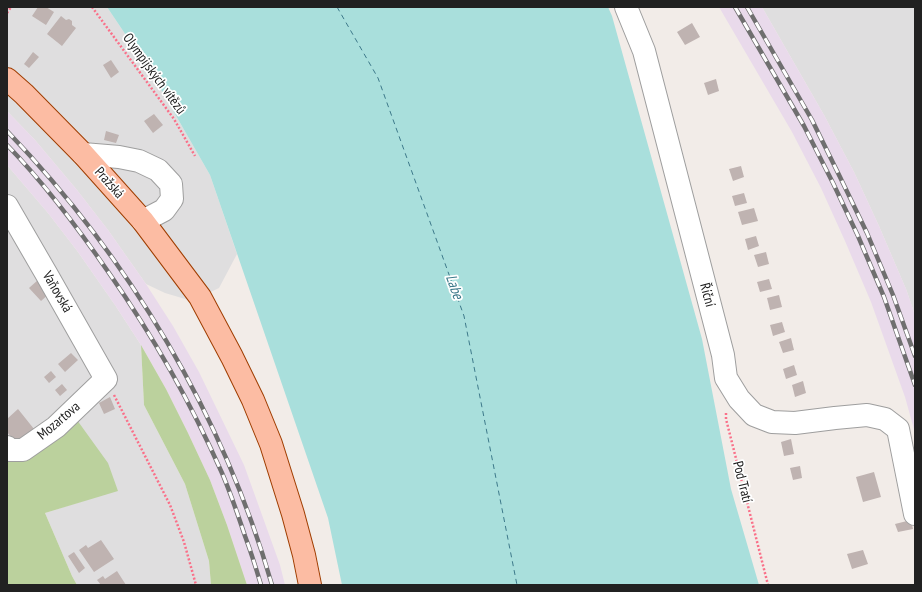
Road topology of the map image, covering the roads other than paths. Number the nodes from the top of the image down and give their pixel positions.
1 (626, 7) edge
2 (7, 79) edge
3 (83, 154) junction
4 (7, 206) edge
5 (143, 221) junction
6 (106, 379) joint
7 (907, 426) edge
8 (7, 448) edge
9 (915, 514) edge
10 (310, 585) edge

1 - 7 street, Říční
2 - 3 main road, Pražská
3 - 5 main road, Pražská
3 - 5 street
4 - 6 street, Vaňovská
5 - 10 main road, Pražská
6 - 8 street, Mozartova
7 - 9 street

